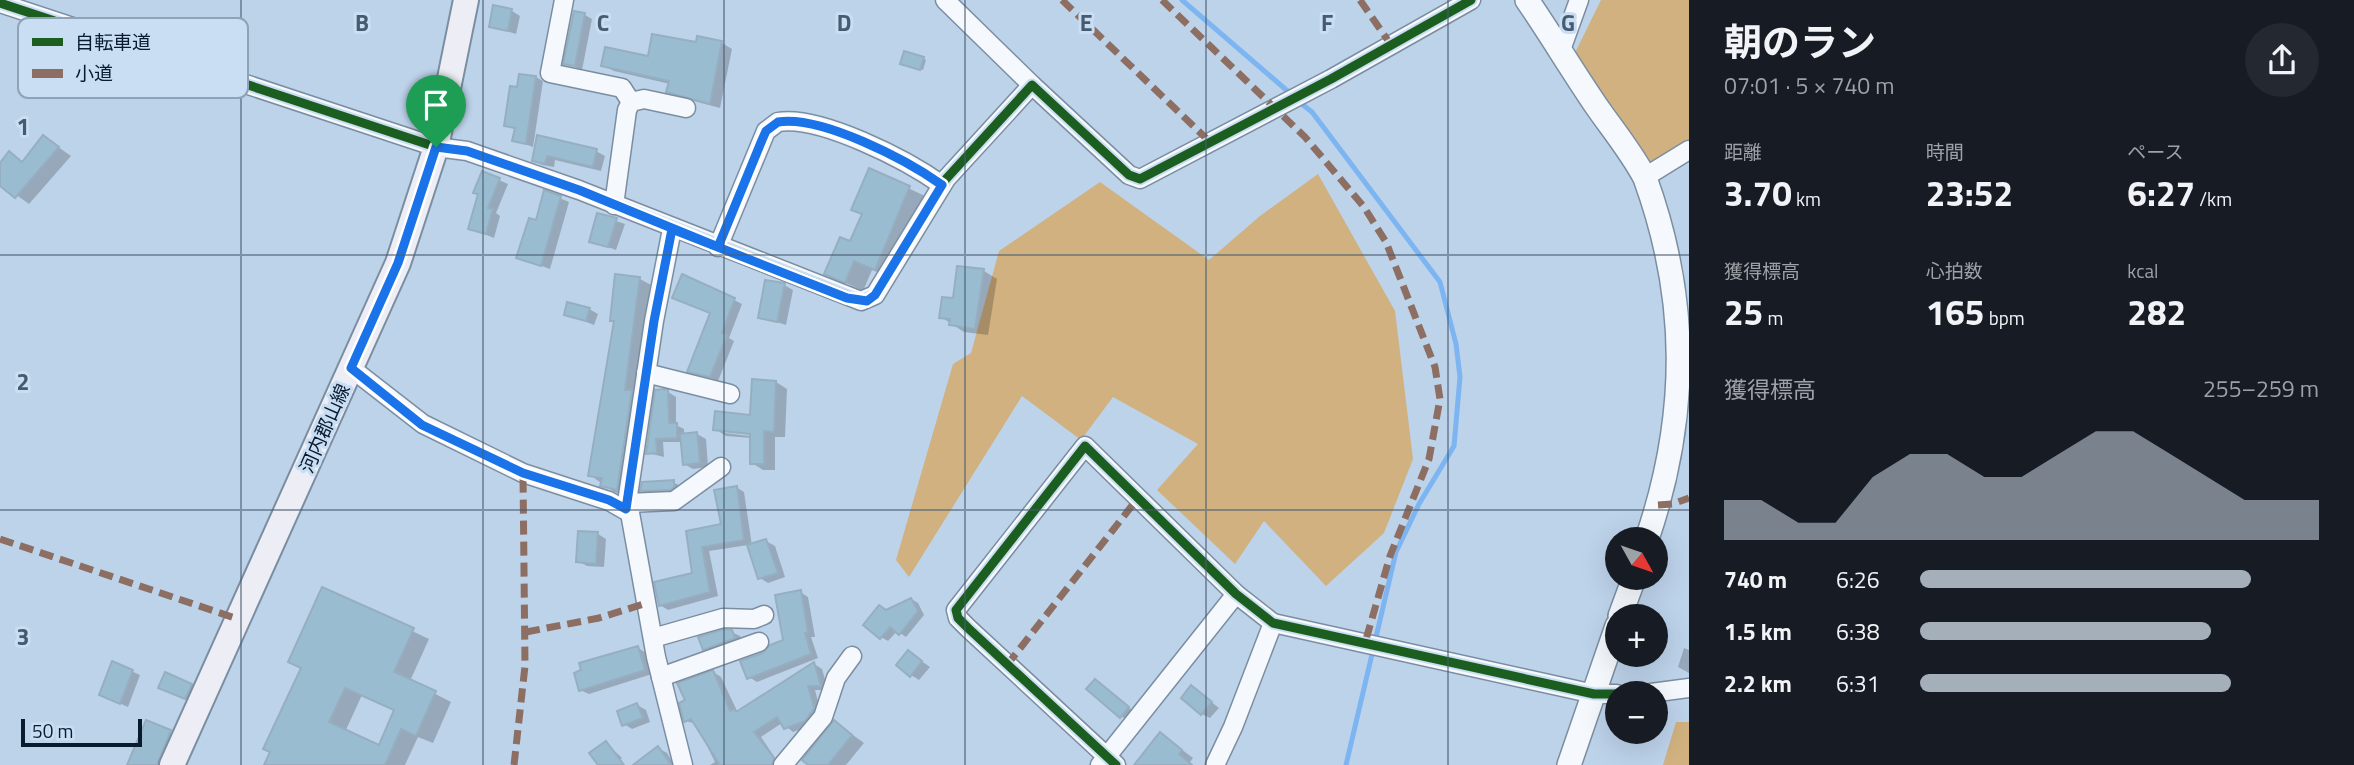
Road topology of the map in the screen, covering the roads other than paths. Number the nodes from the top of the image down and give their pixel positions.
1 (466, 0) edge
2 (564, 0) edge
3 (946, 0) edge
4 (1471, 0) edge
5 (1527, 0) edge
6 (1579, 0) edge
7 (0, 3) edge
8 (45, 18) edge
9 (1561, 50) junction
10 (248, 85) edge
11 (1032, 85) junction
12 (631, 102) junction
13 (686, 108) dead end
14 (436, 147) junction
15 (1689, 150) edge
16 (1645, 177) junction
17 (942, 185) junction
18 (614, 205) junction
19 (672, 229) junction
20 (718, 247) junction
21 (351, 368) junction
22 (646, 373) junction
23 (730, 394) dead end
24 (721, 467) dead end
25 (627, 506) junction
26 (1651, 527) edge
27 (1236, 594) junction
28 (764, 615) dead end
29 (1273, 623) junction
30 (653, 638) junction
31 (759, 642) dead end
32 (852, 656) dead end
33 (1605, 661) edge
34 (661, 677) junction
35 (1689, 688) edge
36 (1668, 691) edge
37 (1594, 694) junction
38 (1605, 694) edge
39 (1108, 762) edge
40 (172, 765) edge
41 (682, 765) edge
42 (783, 765) edge
43 (1214, 765) edge
44 (1569, 765) edge

1 - 14 main road, 河内郡山線
2 - 12 street
3 - 11 street
4 - 11 street
5 - 9 street
6 - 9 street
7 - 8 street
9 - 16 street
10 - 14 street
11 - 17 street
12 - 13 street
12 - 18 street
14 - 18 street
14 - 21 main road, 河内郡山線
15 - 16 street
16 - 26 street
17 - 20 street
17 - 20 street
18 - 19 street
19 - 20 street
19 - 22 street
21 - 25 street
21 - 40 main road, 河内郡山線
22 - 23 street
22 - 25 street
24 - 25 street
25 - 30 street
27 - 29 street
27 - 39 street
27 - 39 street
28 - 30 street
29 - 37 street
29 - 43 street
30 - 34 street
31 - 34 street
32 - 42 street
33 - 37 street
34 - 41 street
35 - 36 street
37 - 38 street
37 - 44 street

